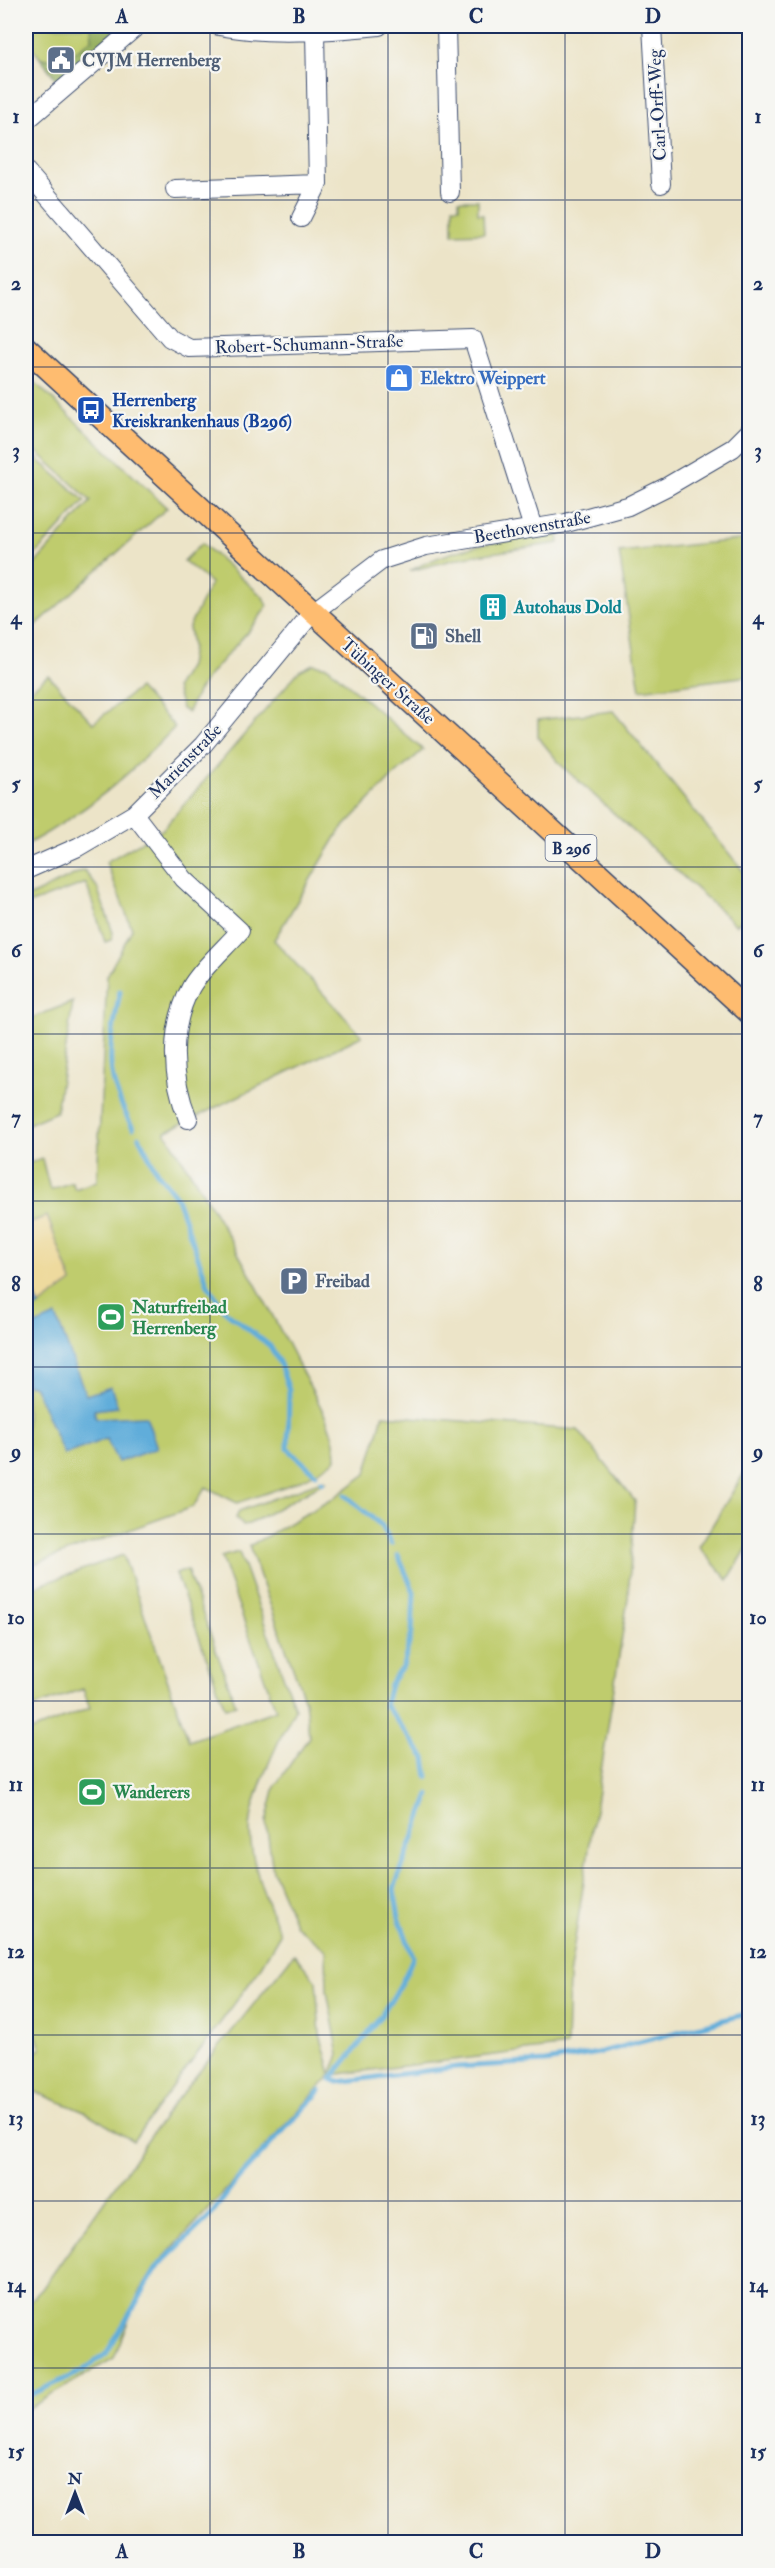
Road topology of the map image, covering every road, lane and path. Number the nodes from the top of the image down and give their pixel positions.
1 (137, 26) edge
2 (219, 26) edge
3 (379, 26) edge
4 (446, 26) edge
5 (652, 26) edge
6 (315, 32) junction
7 (26, 122) edge
8 (26, 171) edge
9 (318, 184) junction
10 (661, 184) dead end
11 (175, 189) dead end
12 (450, 192) dead end
13 (301, 218) dead end
14 (26, 348) edge
15 (750, 431) edge
16 (533, 528) junction
17 (312, 613) junction
18 (134, 813) junction
19 (26, 870) edge
20 (750, 1013) edge
21 (188, 1119) dead end

1 - 7 street
2 - 6 street
3 - 6 street
4 - 12 street
5 - 10 street, Carl-Orff-Weg
6 - 9 street
8 - 16 street, Robert-Schumann-Straße
9 - 11 street
9 - 13 street
14 - 17 main road, Tübinger Straße
15 - 16 street, Beethovenstraße
16 - 17 street, Beethovenstraße
17 - 18 street, Marienstraße
17 - 20 main road, Tübinger Straße / B 296
18 - 19 street, Marienstraße
18 - 21 street

